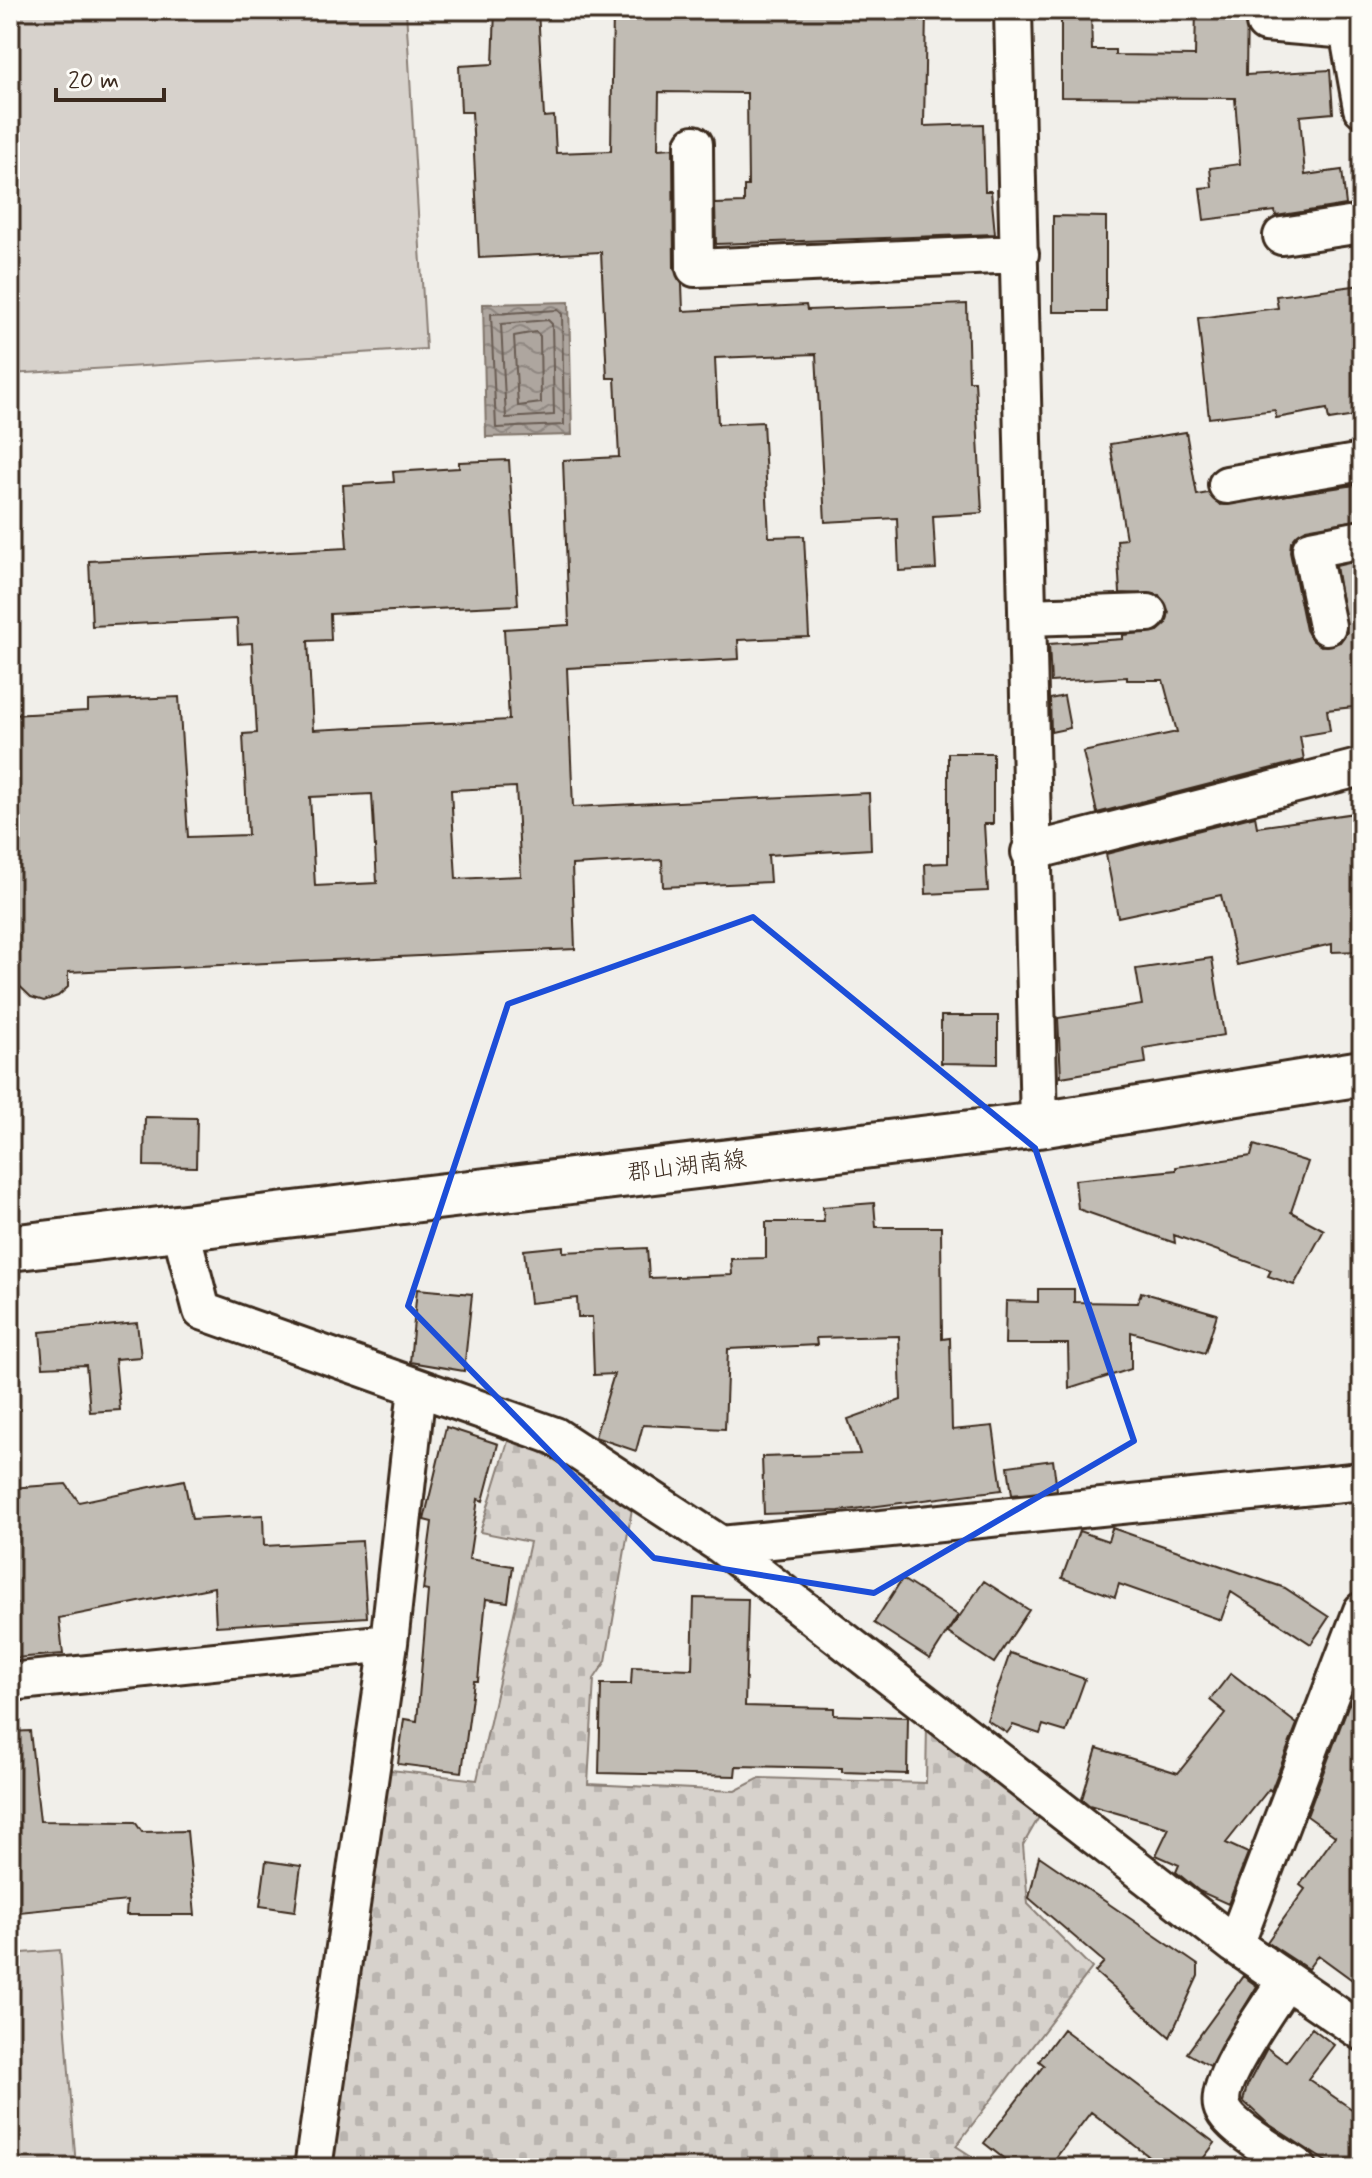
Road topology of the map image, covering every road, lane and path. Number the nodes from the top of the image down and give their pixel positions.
1 (1013, 10) edge
2 (1355, 22) edge
3 (1265, 23) dead end
4 (1362, 108) edge
5 (694, 144) dead end
6 (1362, 224) edge
7 (1282, 236) dead end
8 (1020, 254) junction
9 (1362, 462) edge
10 (1227, 485) dead end
11 (1362, 539) edge
12 (1148, 613) dead end
13 (1027, 617) junction
14 (1327, 626) dead end
15 (1362, 767) edge
16 (1030, 852) junction
17 (1362, 1073) edge
18 (1039, 1125) junction
19 (180, 1227) junction
20 (10, 1248) edge
21 (417, 1388) junction
22 (1362, 1481) edge
23 (721, 1545) junction
24 (1361, 1618) edge
25 (389, 1643) junction
26 (10, 1682) edge
27 (1235, 1945) junction
28 (1286, 1980) junction
29 (1362, 2032) edge
30 (313, 2168) edge
31 (1298, 2168) edge

1 - 8 street
2 - 3 street
2 - 4 street
5 - 8 street
6 - 7 street
8 - 13 street
9 - 10 street
11 - 14 street
12 - 13 street
13 - 16 street
15 - 16 street
16 - 18 street
17 - 18 main road, 郡山湖南線
18 - 19 main road, 郡山湖南線
19 - 20 main road, 郡山湖南線
19 - 21 street
21 - 23 street
21 - 25 street
22 - 23 street
23 - 27 street
24 - 27 street
25 - 26 street
25 - 30 street
27 - 28 street
28 - 29 street
28 - 31 street

